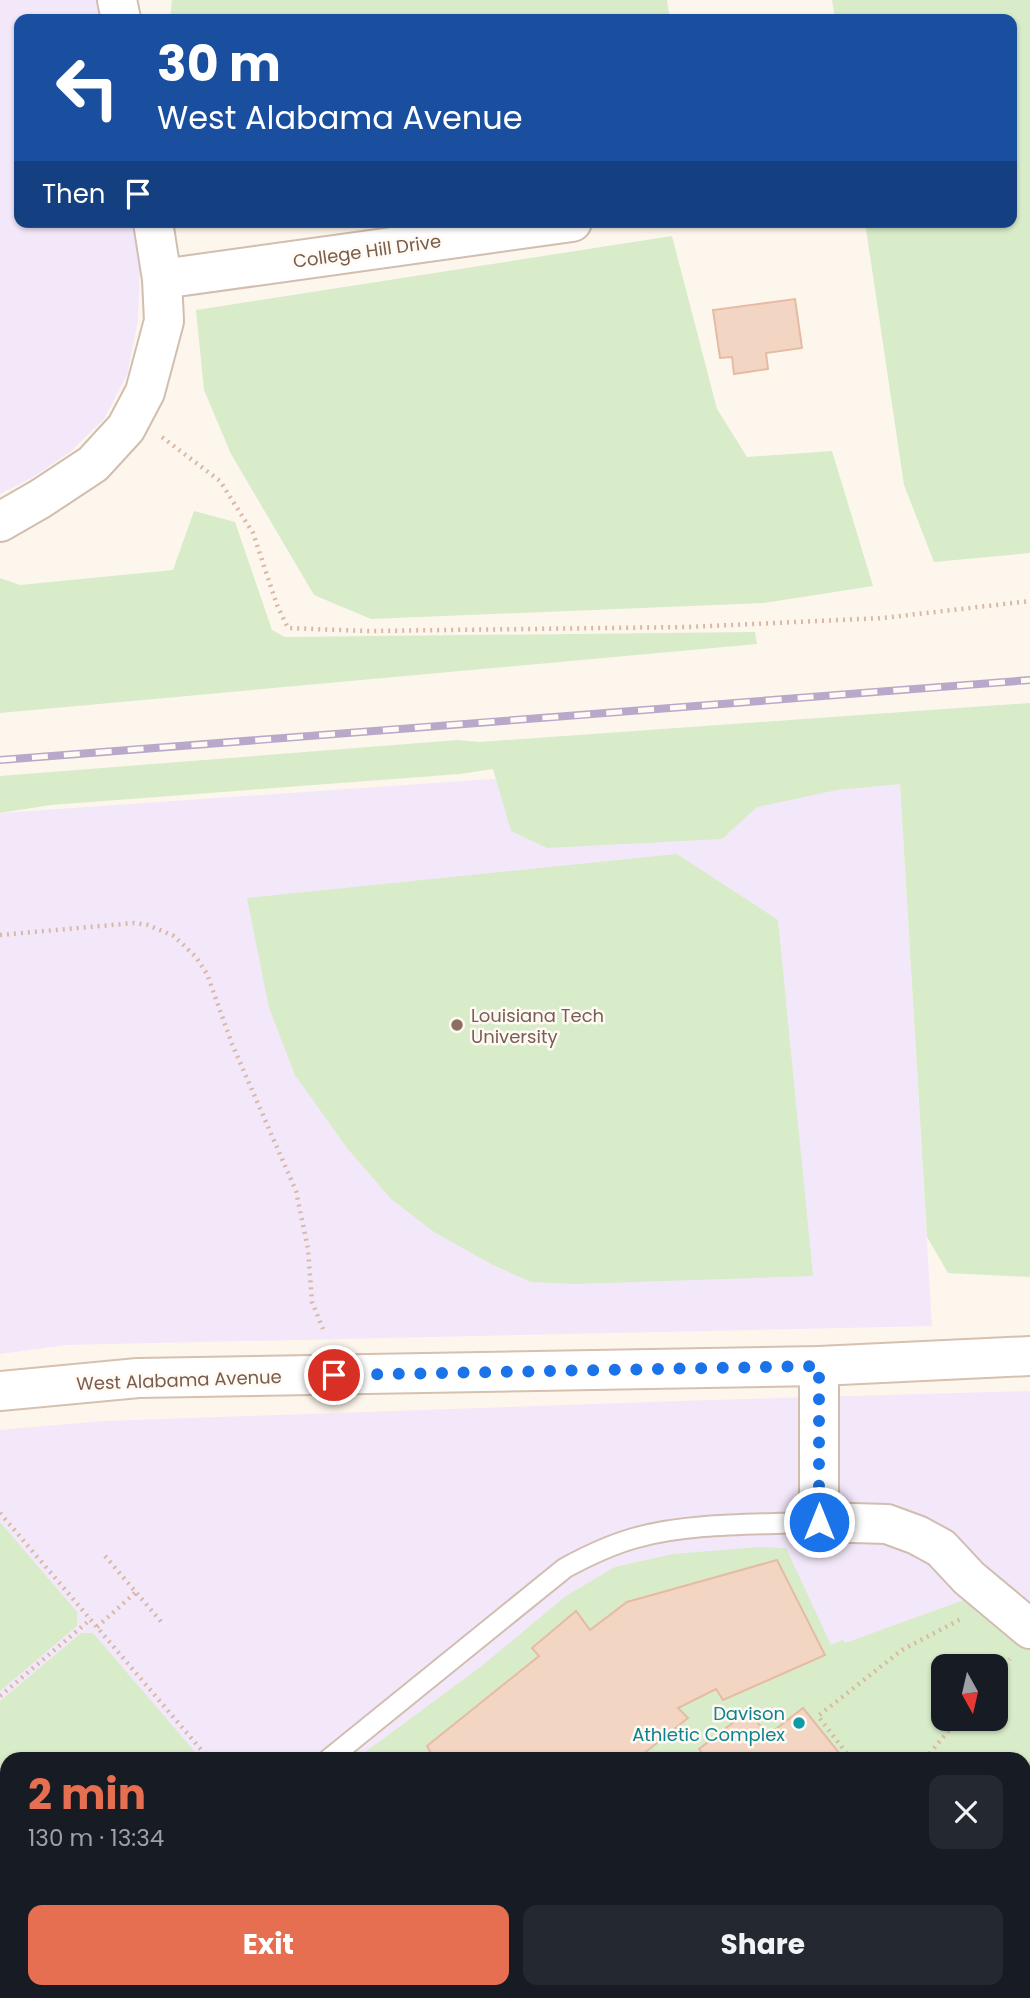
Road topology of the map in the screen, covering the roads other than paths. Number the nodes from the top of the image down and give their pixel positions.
1 (154, 228) edge
2 (529, 228) edge
3 (162, 279) junction
4 (0, 522) edge
5 (1030, 1356) edge
6 (819, 1366) junction
7 (0, 1391) edge
8 (819, 1522) junction
9 (1022, 1643) edge
10 (338, 1752) edge

1 - 3 street
2 - 3 street, College Hill Drive
3 - 4 street
5 - 6 street, West Alabama Avenue
6 - 7 street, West Alabama Avenue
6 - 8 street
8 - 9 street
8 - 10 lane

